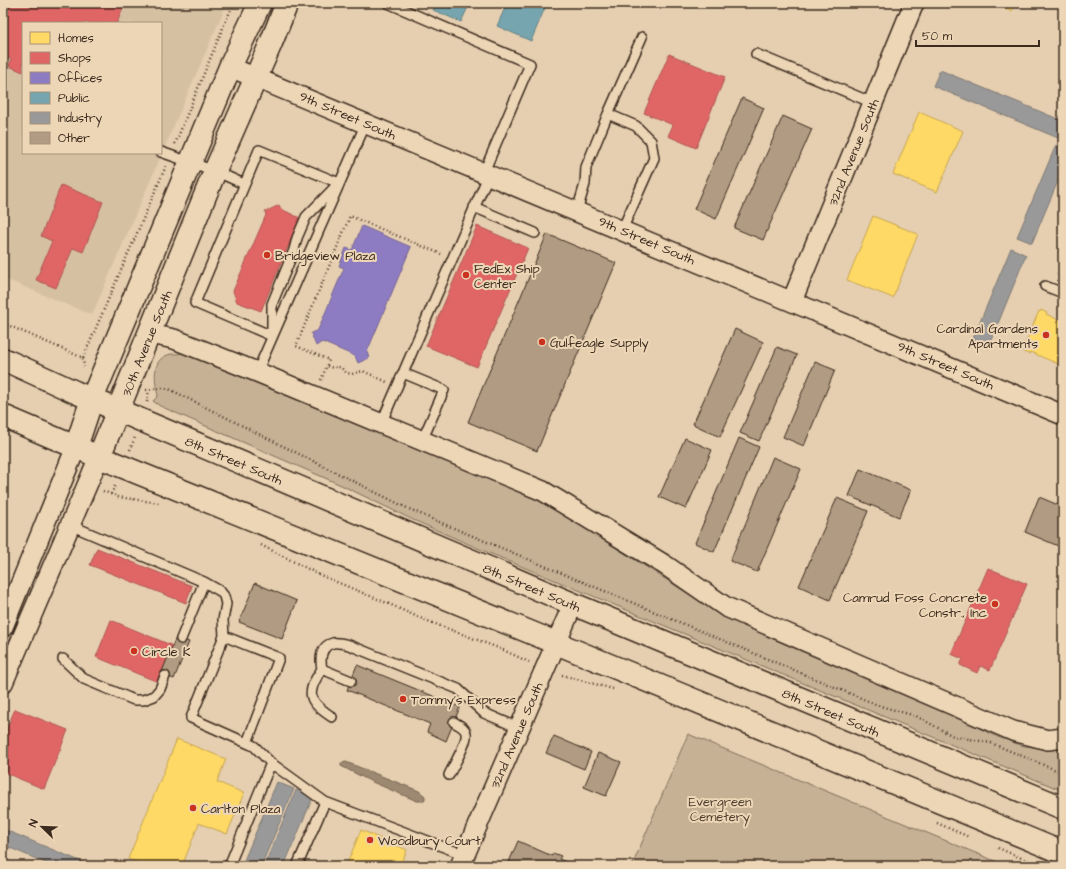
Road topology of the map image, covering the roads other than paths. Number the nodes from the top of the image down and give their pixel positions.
1 (260, 3) edge
2 (287, 3) edge
3 (388, 3) edge
4 (914, 3) edge
5 (642, 37) dead end
6 (756, 54) dead end
7 (230, 67) junction
8 (255, 77) junction
9 (873, 103) junction
10 (608, 114) junction
11 (366, 123) junction
12 (162, 152) edge
13 (191, 162) junction
14 (215, 171) junction
15 (486, 173) junction
16 (339, 183) junction
17 (244, 184) junction
18 (474, 207) junction
19 (577, 211) junction
20 (622, 230) junction
21 (535, 233) dead end
22 (1045, 286) dead end
23 (1063, 293) edge
24 (792, 301) junction
25 (150, 334) junction
26 (272, 336) junction
27 (3, 359) edge
28 (257, 372) junction
29 (403, 373) junction
30 (92, 399) junction
31 (119, 411) junction
32 (1063, 415) edge
33 (3, 416) edge
34 (381, 424) junction
35 (422, 441) junction
36 (76, 447) junction
37 (99, 457) junction
38 (70, 524) junction
39 (204, 582) junction
40 (573, 604) junction
41 (3, 627) edge
42 (3, 635) edge
43 (224, 636) junction
44 (181, 639) dead end
45 (21, 642) junction
46 (555, 643) junction
47 (63, 659) dead end
48 (322, 669) junction
49 (166, 676) dead end
50 (351, 681) dead end
51 (3, 683) edge
52 (332, 717) dead end
53 (454, 722) dead end
54 (519, 728) junction
55 (1063, 738) edge
56 (247, 743) junction
57 (271, 763) junction
58 (449, 775) dead end
59 (325, 802) junction
60 (1063, 808) edge
61 (1063, 853) edge
62 (463, 861) edge
63 (229, 866) edge
64 (297, 866) edge

1 - 7 main road
2 - 8 main road, 30th Avenue South
3 - 15 lane
4 - 9 street, 32nd Avenue South
5 - 10 lane
6 - 9 lane
7 - 8 street, 9th Street South
7 - 13 main road
8 - 11 street, 9th Street South
8 - 14 main road, 30th Avenue South
9 - 24 street, 32nd Avenue South
10 - 19 lane
10 - 20 lane
11 - 15 street, 9th Street South
11 - 16 lane
12 - 13 lane
13 - 14 lane
13 - 30 main road
14 - 17 lane
14 - 25 main road, 30th Avenue South
15 - 18 lane
15 - 19 street, 9th Street South
16 - 17 lane
16 - 26 lane
16 - 26 lane
17 - 26 lane
18 - 21 lane
18 - 29 lane
19 - 20 street, 9th Street South
20 - 24 street, 9th Street South
22 - 23 lane
24 - 32 street, 9th Street South
25 - 28 street
25 - 31 main road, 30th Avenue South
26 - 28 lane
27 - 30 main road, 8th Street South
28 - 34 street
29 - 34 lane
29 - 35 lane
30 - 31 main road, 8th Street South
30 - 36 main road
31 - 37 main road, 30th Avenue South
31 - 40 main road, 8th Street South
33 - 36 main road
34 - 35 street
35 - 55 street
36 - 37 main road
36 - 41 street
37 - 38 street, 30th Avenue South
37 - 46 main road
38 - 39 lane
38 - 45 street, 30th Avenue South
39 - 43 lane
39 - 44 lane
40 - 46 street, 32nd Avenue South
40 - 60 main road, 8th Street South
42 - 45 street
43 - 56 lane
43 - 56 lane
45 - 51 street, 30th Avenue South
46 - 54 street, 32nd Avenue South
46 - 61 main road
47 - 49 lane
48 - 50 lane
48 - 52 lane
48 - 54 lane
53 - 58 lane
54 - 62 street, 32nd Avenue South
56 - 57 lane
57 - 59 lane
57 - 63 lane
59 - 62 lane
59 - 64 lane

